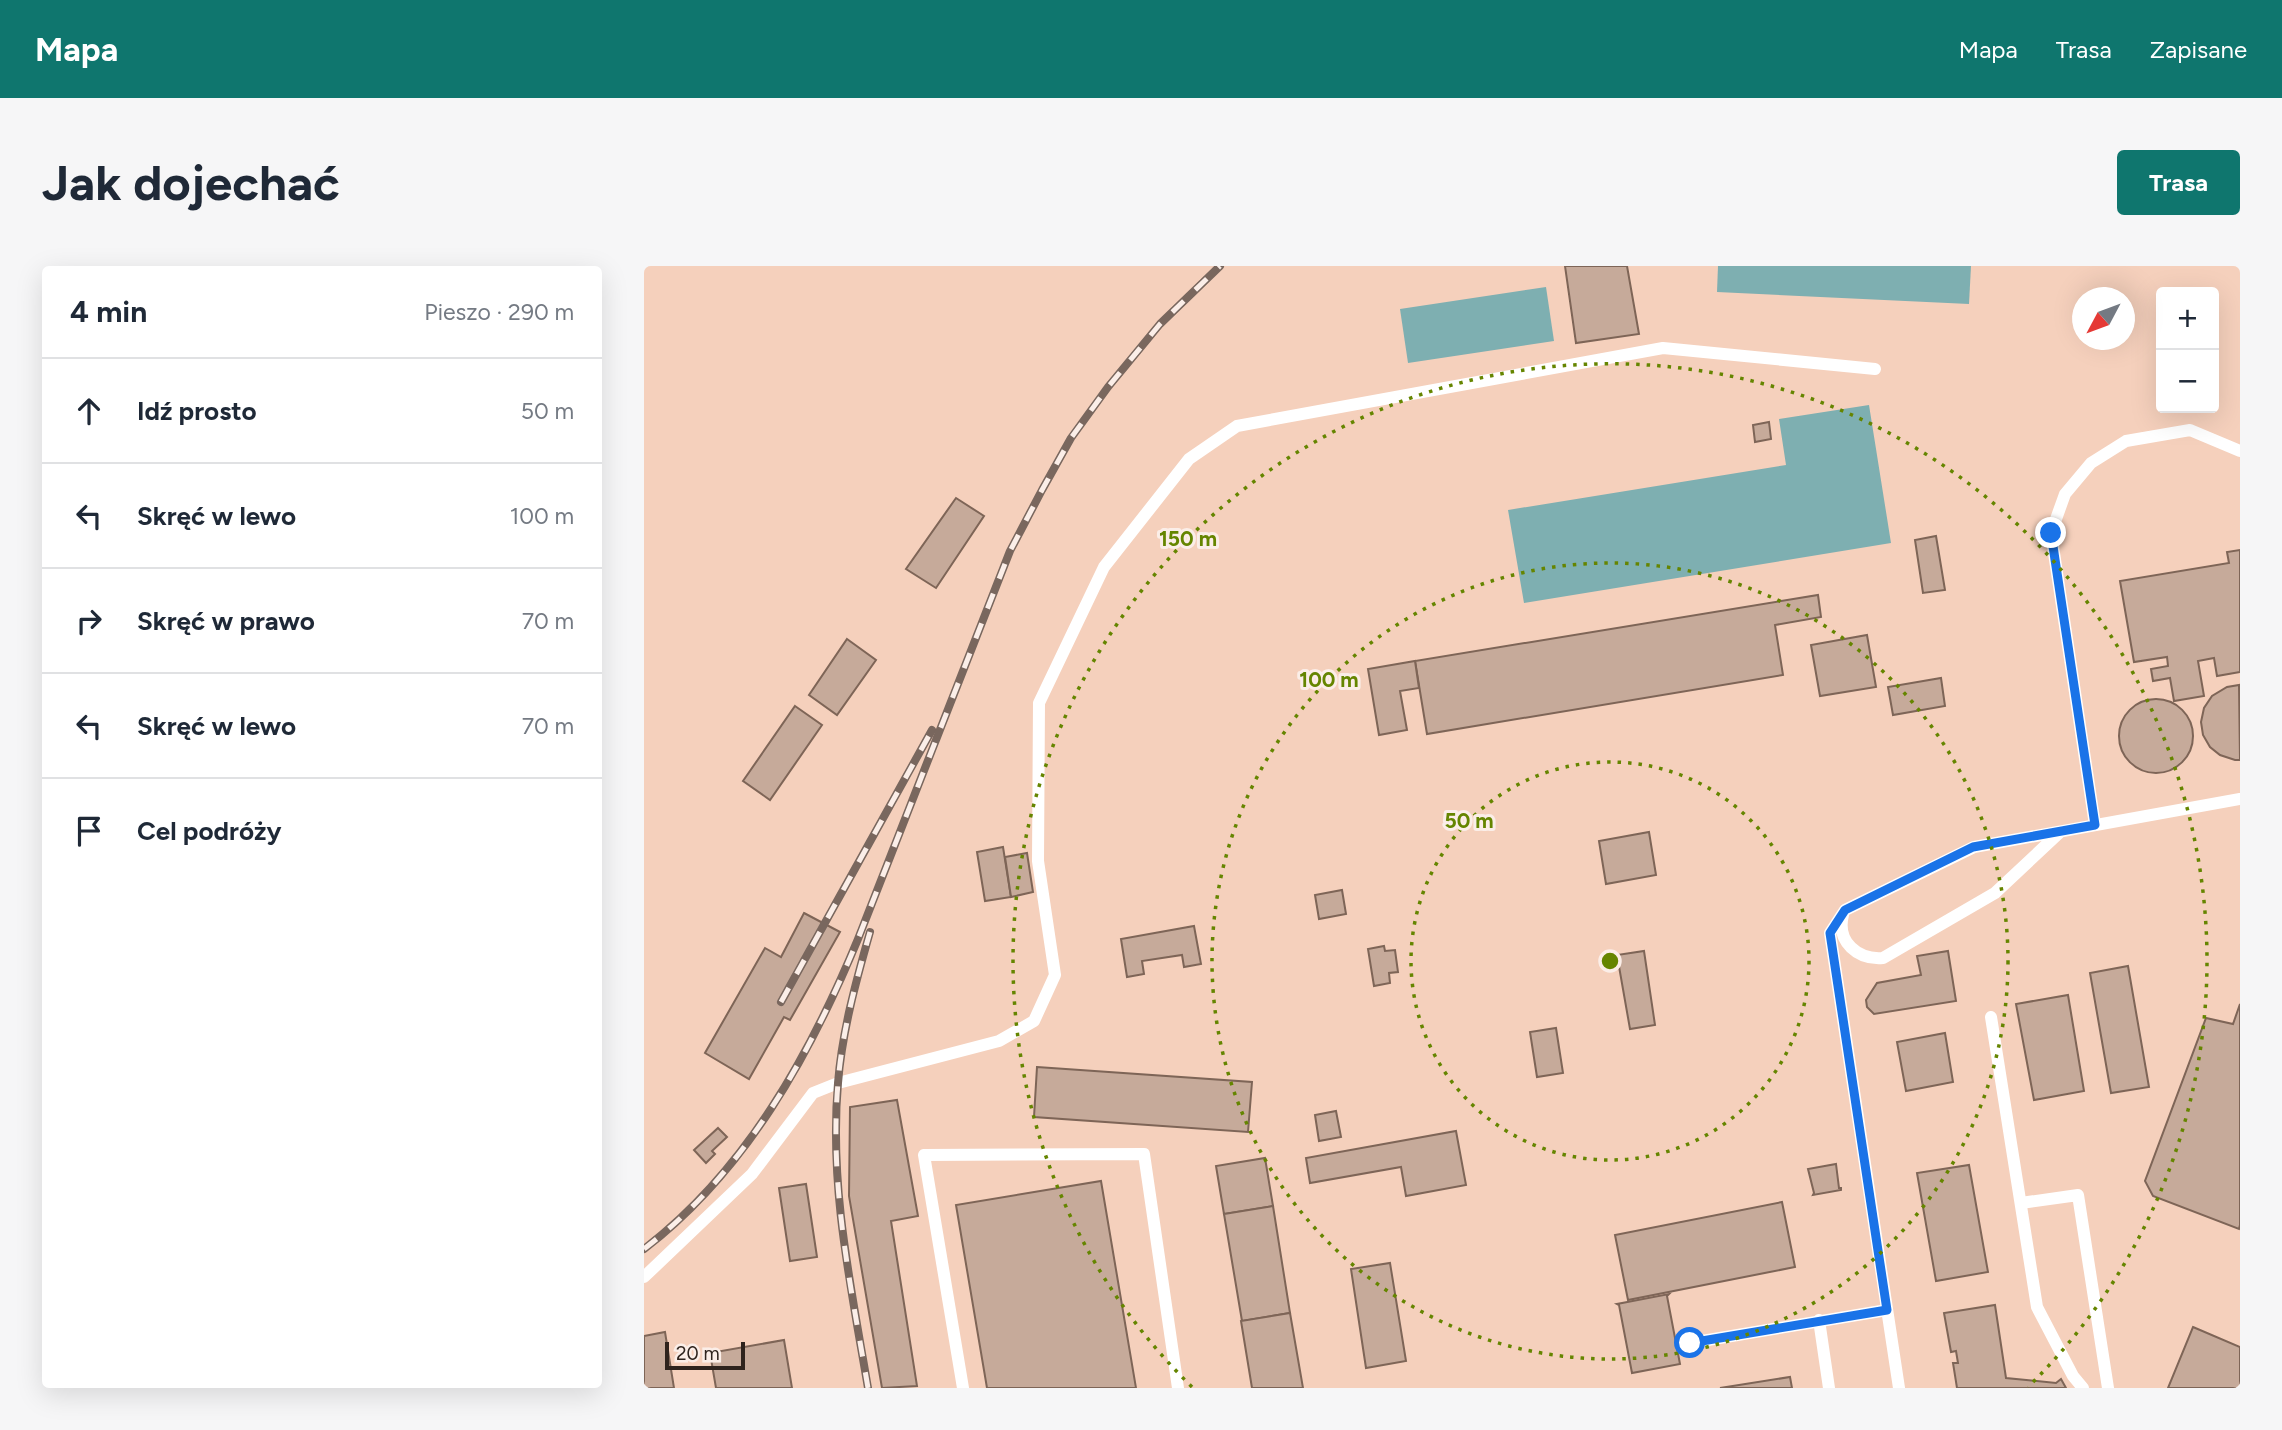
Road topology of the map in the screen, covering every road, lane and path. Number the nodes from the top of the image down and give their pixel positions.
1 (1875, 369) dead end
2 (2240, 451) edge
3 (2240, 799) edge
4 (2095, 825) junction
5 (2060, 831) junction
6 (1845, 910) junction
7 (1991, 1017) dead end
8 (2021, 1203) junction
9 (644, 1277) edge
10 (1887, 1310) junction
11 (1819, 1320) junction
12 (1690, 1343) dead end
13 (963, 1388) edge
14 (1178, 1388) edge
15 (1829, 1388) edge
16 (1899, 1388) edge
17 (2083, 1388) edge
18 (2108, 1388) edge

1 - 9 lane
2 - 4 lane
3 - 4 lane
4 - 5 lane
5 - 6 lane
5 - 6 lane
6 - 10 lane
7 - 8 lane
8 - 17 lane
8 - 18 lane
10 - 11 lane
10 - 16 lane
11 - 12 lane
11 - 15 lane
13 - 14 lane

